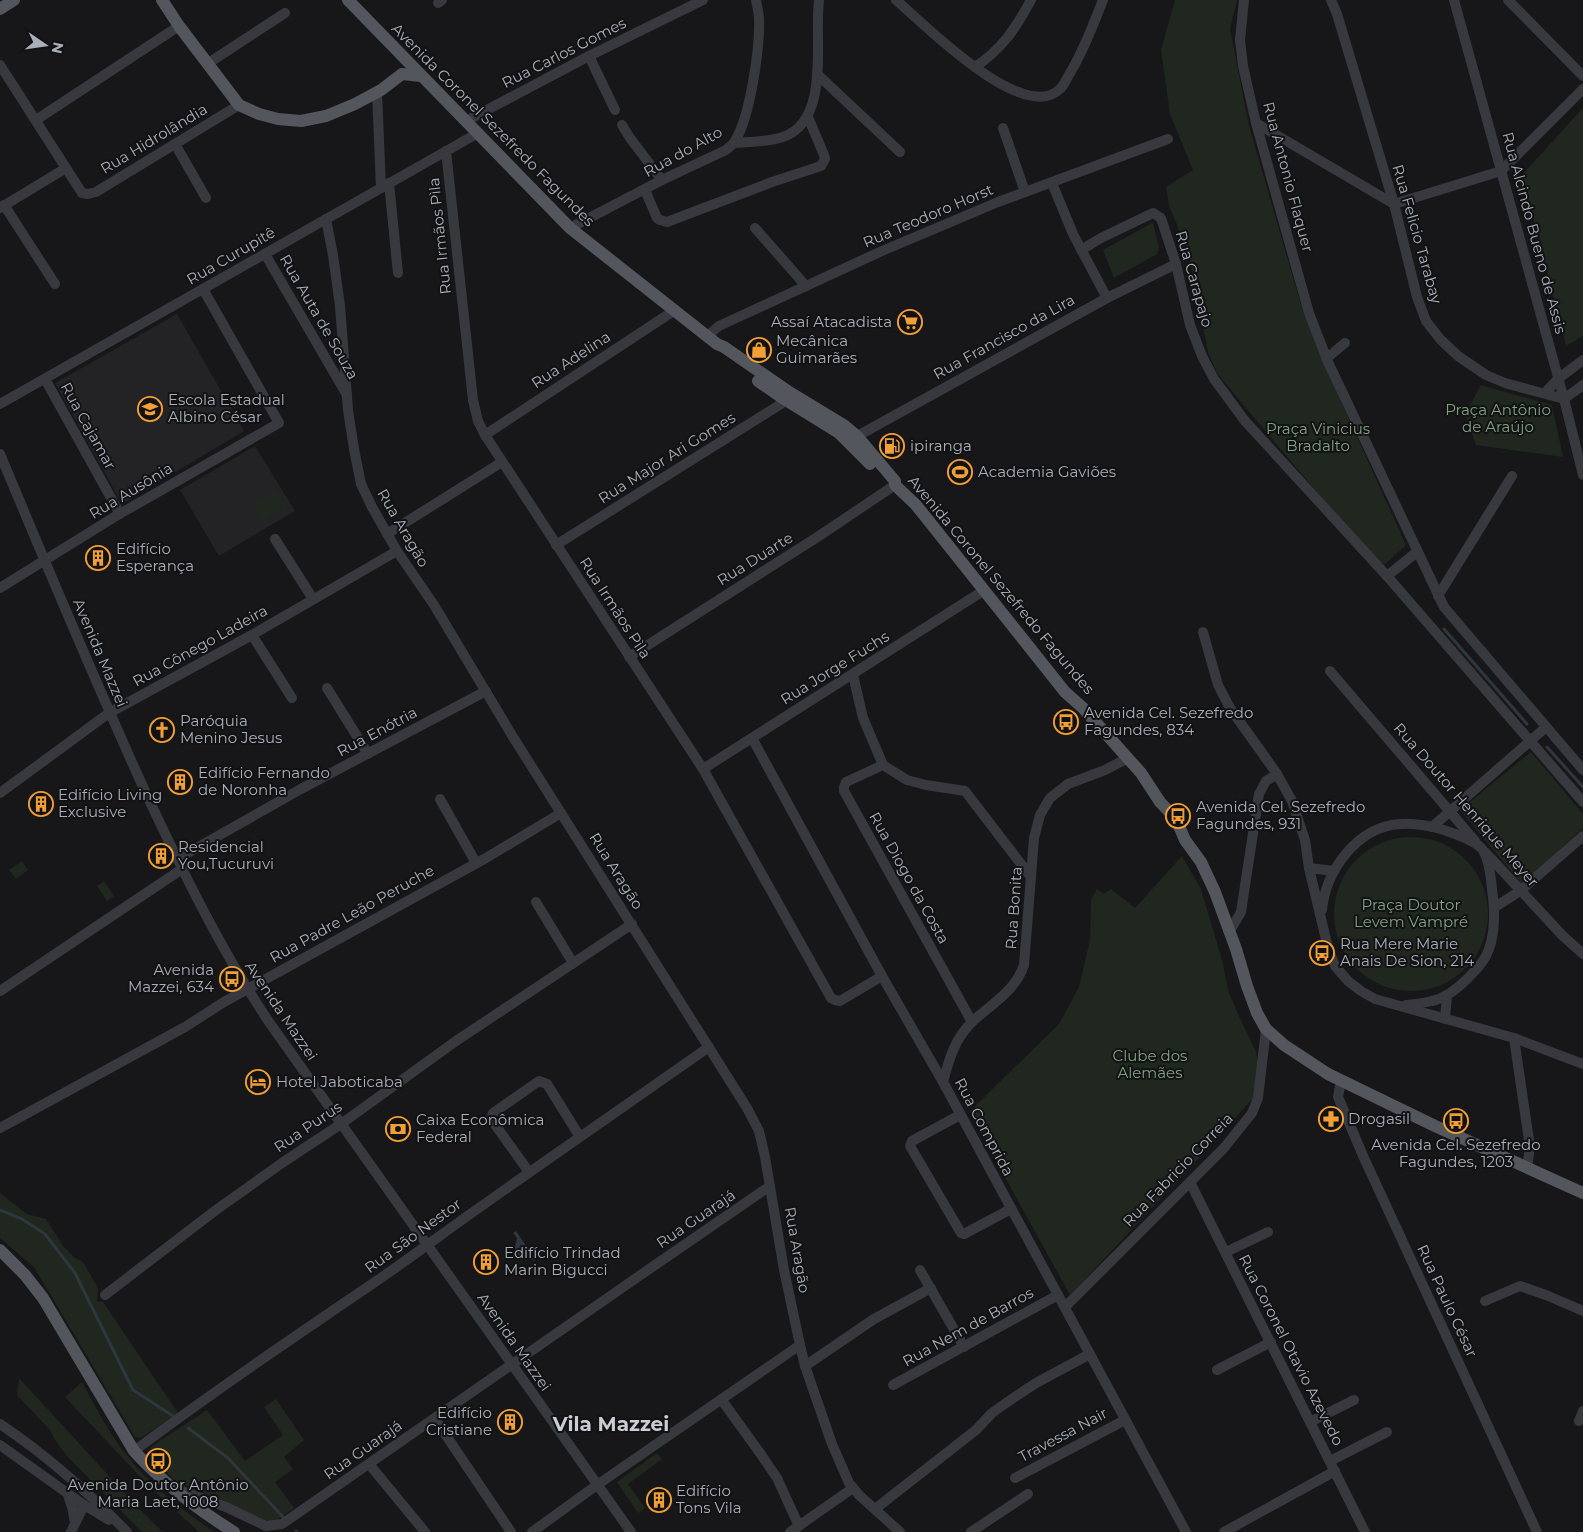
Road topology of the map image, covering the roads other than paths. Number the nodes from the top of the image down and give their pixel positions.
1 (14, 0) edge
2 (162, 0) edge
3 (348, 0) edge
4 (703, 0) edge
5 (756, 0) edge
6 (818, 0) edge
7 (896, 0) edge
8 (1031, 0) edge
9 (1103, 0) edge
10 (1244, 0) edge
11 (1331, 0) edge
12 (1455, 1) edge
13 (1513, 2) edge
14 (0, 9) edge
15 (286, 13) dead end
16 (179, 26) junction
17 (589, 56) junction
18 (404, 58) junction
19 (207, 64) junction
20 (0, 65) edge
21 (975, 67) junction
22 (402, 74) junction
23 (817, 74) junction
24 (421, 76) junction
25 (1583, 76) edge
26 (1583, 89) edge
27 (378, 92) junction
28 (239, 105) junction
29 (615, 110) dead end
30 (808, 117) junction
31 (36, 120) junction
32 (466, 121) junction
33 (1256, 123) junction
34 (622, 125) dead end
35 (1003, 128) dead end
36 (478, 133) junction
37 (1168, 139) dead end
38 (734, 143) junction
39 (175, 144) junction
40 (446, 151) junction
41 (900, 152) dead end
42 (66, 168) junction
43 (1501, 171) junction
44 (662, 180) junction
45 (1052, 183) junction
46 (385, 186) junction
47 (645, 190) junction
48 (1025, 192) junction
49 (206, 198) dead end
50 (1394, 204) junction
51 (2, 206) edge
52 (326, 220) junction
53 (570, 228) junction
54 (755, 228) dead end
55 (1081, 250) junction
56 (265, 254) junction
57 (1176, 264) junction
58 (398, 273) dead end
59 (55, 284) dead end
60 (806, 286) junction
61 (203, 289) junction
62 (1107, 298) junction
63 (674, 310) junction
64 (712, 340) junction
65 (1345, 343) dead end
66 (1327, 358) junction
67 (1583, 360) edge
68 (45, 379) junction
69 (1558, 379) junction
70 (1583, 384) edge
71 (1545, 393) junction
72 (347, 395) junction
73 (786, 396) junction
74 (1564, 399) junction
75 (0, 404) edge
76 (485, 435) junction
77 (853, 439) junction
78 (0, 454) edge
79 (502, 462) junction
80 (1583, 475) edge
81 (1512, 476) dead end
82 (895, 485) junction
83 (120, 514) junction
84 (387, 534) junction
85 (275, 538) dead end
86 (556, 545) junction
87 (397, 551) junction
88 (1417, 552) junction
89 (45, 561) junction
90 (1387, 576) junction
91 (0, 588) edge
92 (984, 591) junction
93 (1438, 596) junction
94 (313, 599) junction
95 (1202, 632) dead end
96 (252, 634) junction
97 (629, 657) junction
98 (1330, 671) dead end
99 (853, 675) junction
100 (327, 688) dead end
101 (486, 691) junction
102 (292, 698) dead end
103 (109, 714) junction
104 (1545, 728) junction
105 (752, 738) junction
106 (1531, 740) junction
107 (368, 754) junction
108 (1124, 760) junction
109 (883, 765) junction
110 (703, 769) junction
111 (1583, 770) edge
112 (1277, 774) junction
113 (0, 793) edge
114 (440, 799) dead end
115 (1583, 802) edge
116 (1450, 811) junction
117 (561, 813) junction
118 (1432, 827) junction
119 (1583, 836) edge
120 (1482, 849) junction
121 (177, 859) junction
122 (476, 863) junction
123 (1309, 868) junction
124 (182, 869) junction
125 (1334, 871) junction
126 (1031, 877) junction
127 (1520, 891) junction
128 (536, 902) dead end
129 (1495, 907) junction
130 (1321, 914) junction
131 (632, 924) junction
132 (1230, 932) junction
133 (1583, 954) edge
134 (573, 963) junction
135 (882, 976) junction
136 (247, 990) junction
137 (0, 991) edge
138 (1447, 995) junction
139 (1400, 1006) junction
140 (1445, 1019) junction
141 (972, 1022) junction
142 (1266, 1029) junction
143 (1514, 1038) junction
144 (709, 1047) junction
145 (1583, 1064) edge
146 (1341, 1081) junction
147 (943, 1082) junction
148 (960, 1115) junction
149 (341, 1124) junction
150 (0, 1128) edge
151 (580, 1137) junction
152 (1527, 1168) junction
153 (529, 1172) junction
154 (1190, 1182) junction
155 (770, 1186) junction
156 (1583, 1193) edge
157 (1011, 1209) junction
158 (1268, 1232) dead end
159 (427, 1244) junction
160 (0, 1250) edge
161 (1226, 1252) junction
162 (920, 1270) dead end
163 (931, 1288) junction
164 (105, 1295) dead end
165 (1058, 1295) junction
166 (1485, 1301) dead end
167 (1065, 1308) junction
168 (1583, 1311) edge
169 (1270, 1342) junction
170 (800, 1345) junction
171 (964, 1346) junction
172 (1090, 1354) junction
173 (512, 1365) junction
174 (805, 1366) junction
175 (1217, 1370) dead end
176 (893, 1386) dead end
177 (722, 1399) junction
178 (1354, 1400) dead end
179 (435, 1419) junction
180 (1125, 1420) junction
181 (1310, 1422) junction
182 (0, 1424) edge
183 (1387, 1432) dead end
184 (0, 1445) edge
185 (134, 1451) junction
186 (1330, 1461) junction
187 (369, 1464) junction
188 (1335, 1472) junction
189 (1015, 1478) dead end
190 (597, 1485) junction
191 (170, 1487) junction
192 (853, 1488) junction
193 (67, 1492) junction
194 (1028, 1494) dead end
195 (84, 1505) junction
196 (875, 1509) junction
197 (799, 1526) junction
198 (73, 1527) edge
199 (126, 1531) edge
200 (234, 1532) edge
201 (425, 1532) edge
202 (511, 1532) edge
203 (532, 1532) edge
204 (631, 1532) edge
205 (790, 1532) edge
206 (900, 1532) edge
207 (971, 1532) edge
208 (1186, 1532) edge
209 (1224, 1532) edge
210 (1365, 1532) edge
211 (1537, 1532) edge

1 - 14 main road
2 - 16 main road
3 - 18 main road, Avenida Coronel Sezefredo Fagundes
4 - 17 street, Rua Carlos Gomes
5 - 38 street, Rua do Alto
6 - 23 street
7 - 21 street
8 - 21 street
9 - 21 street
10 - 33 street, Rua Antonio Flaquer
11 - 50 street, Rua Felicio Tarabay
12 - 43 street, Rua Alcindo Bueno de Assis
13 - 25 street
15 - 19 street
16 - 19 main road
16 - 31 street
17 - 29 street
17 - 32 street, Rua Carlos Gomes
18 - 22 main road
18 - 24 main road, Avenida Coronel Sezefredo Fagundes
19 - 28 main road
20 - 31 street
22 - 24 main road
22 - 27 main road
23 - 30 street
23 - 41 street
24 - 32 main road, Avenida Coronel Sezefredo Fagundes
26 - 43 street
27 - 28 main road
27 - 46 street
28 - 39 street, Rua Hidrolândia
30 - 38 street
30 - 47 street
31 - 42 street
32 - 36 main road, Avenida Coronel Sezefredo Fagundes
33 - 50 street
33 - 66 street, Rua Antonio Flaquer
34 - 44 street
35 - 48 street
36 - 40 street, Rua Curupitê
36 - 53 main road, Avenida Coronel Sezefredo Fagundes
37 - 45 street, Rua Teodoro Horst
38 - 44 street, Rua do Alto
39 - 42 street, Rua Hidrolândia
39 - 49 street
40 - 46 street, Rua Curupitê
40 - 76 street, Rua Irmãos Pìla
42 - 51 street
43 - 50 street
43 - 69 street, Rua Alcindo Bueno de Assis
44 - 47 street, Rua do Alto
45 - 48 street, Rua Teodoro Horst
45 - 55 street
46 - 52 street, Rua Curupitê
46 - 58 street
47 - 53 street, Rua do Alto
48 - 60 street, Rua Teodoro Horst
50 - 71 street, Rua Felicio Tarabay
51 - 59 street
52 - 56 street, Rua Curupitê
52 - 72 street, Rua Aragão
53 - 63 main road, Avenida Coronel Sezefredo Fagundes
54 - 60 street
55 - 57 street, Rua Carapajo
55 - 62 street
56 - 61 street, Rua Curupitê
56 - 72 street, Rua Auta de Souza
57 - 62 street, Rua Francisco da Lira
57 - 90 street, Rua Carapajo
60 - 64 street, Rua Teodoro Horst
61 - 68 street, Rua Curupitê
61 - 83 street, Rua Ausônia
62 - 77 street, Rua Francisco da Lira
63 - 64 main road, Avenida Coronel Sezefredo Fagundes
63 - 76 street, Rua Adelina
64 - 73 main road, Avenida Coronel Sezefredo Fagundes
65 - 66 street
66 - 88 street, Rua Antonio Flaquer
67 - 69 street
68 - 75 street, Rua Curupitê
68 - 83 street, Rua Cajamar
69 - 71 street
69 - 74 street, Rua Alcindo Bueno de Assis
70 - 74 street
71 - 74 street, Rua Felicio Tarabay
72 - 84 street, Rua Aragão
73 - 77 main road, Avenida Coronel Sezefredo Fagundes
73 - 86 street, Rua Major Ari Gomes
74 - 80 street, Rua Alcindo Bueno de Assis
76 - 79 street, Rua Irmãos Pìla
77 - 82 main road, Avenida Coronel Sezefredo Fagundes
78 - 89 street, Avenida Mazzei
79 - 84 street
79 - 86 street, Rua Irmãos Pìla
81 - 93 street
82 - 92 main road, Avenida Coronel Sezefredo Fagundes
82 - 97 street, Rua Duarte
83 - 89 street, Rua Ausônia
84 - 87 street, Rua Aragão
85 - 94 street
86 - 97 street, Rua Irmãos Pìla
87 - 94 street, Rua Cônego Ladeira
87 - 101 street, Rua Aragão
88 - 90 street
88 - 93 street, Rua Antonio Flaquer
89 - 91 street, Rua Ausônia
89 - 103 street, Avenida Mazzei
90 - 106 street, Rua Carapajo
92 - 99 street, Rua Jorge Fuchs
92 - 108 main road, Avenida Coronel Sezefredo Fagundes
93 - 104 street, Rua Antonio Flaquer
94 - 96 street, Rua Cônego Ladeira
95 - 112 street
96 - 102 street
96 - 103 street, Rua Cônego Ladeira
97 - 110 street, Rua Irmãos Pìla
98 - 116 street, Rua Doutor Henrique Meyer
99 - 105 street, Rua Jorge Fuchs
99 - 109 street
100 - 107 street
101 - 107 street, Rua Enótria
101 - 117 street, Rua Aragão
103 - 113 street, Rua Cônego Ladeira
103 - 121 street, Avenida Mazzei
104 - 106 street
104 - 111 street, Rua Antonio Flaquer
105 - 110 street, Rua Jorge Fuchs
105 - 135 street, Rua Comprida
106 - 115 street, Rua Carapajo
106 - 116 street
107 - 121 street, Rua Enótria
108 - 126 street, Rua Bonita
108 - 132 main road, Avenida Coronel Sezefredo Fagundes
109 - 126 street
109 - 141 street, Rua Diogo da Costa
110 - 135 street, Rua Irmãos Pìla
112 - 123 street
112 - 132 street
114 - 122 street
116 - 118 street
116 - 120 street, Rua Doutor Henrique Meyer
117 - 122 street, Rua Padre Leão Peruche
117 - 131 street, Rua Aragão
118 - 120 street
118 - 125 street
119 - 127 street
120 - 127 street, Rua Doutor Henrique Meyer
120 - 129 street
121 - 124 street, Avenida Mazzei
122 - 136 street, Rua Padre Leão Peruche
123 - 125 street
123 - 130 street
124 - 136 street, Avenida Mazzei
124 - 137 street
125 - 130 street
126 - 141 street, Rua Bonita
127 - 129 street
127 - 133 street, Rua Doutor Henrique Meyer
128 - 134 street
129 - 138 street
130 - 139 street
131 - 134 street, Rua Purus
131 - 144 street, Rua Aragão
132 - 142 main road
134 - 149 street, Rua Purus
135 - 147 street, Rua Comprida
136 - 149 street, Avenida Mazzei
136 - 150 street, Rua Padre Leão Peruche
138 - 139 street
138 - 140 street
139 - 140 street
140 - 143 street
141 - 147 street, Rua Bonita
142 - 146 main road
142 - 154 street, Rua Fabricio Correia
143 - 145 street
143 - 152 street
144 - 151 street, Rua São Nestor
144 - 155 street, Rua Aragão
146 - 152 main road
146 - 211 street, Rua Paulo César
147 - 148 street, Rua Comprida
148 - 157 street, Rua Comprida
148 - 157 street
149 - 159 street, Avenida Mazzei
149 - 164 street, Rua Purus
151 - 153 street, Rua São Nestor
151 - 153 street
152 - 156 main road
153 - 159 street, Rua São Nestor
154 - 161 street, Rua Coronel Otavio Azevedo
154 - 167 street, Rua Fabricio Correia
155 - 170 street, Rua Aragão
155 - 173 street, Rua Guarajá
157 - 165 street, Rua Comprida
158 - 161 street
159 - 173 street, Avenida Mazzei
159 - 185 street, Rua São Nestor
160 - 185 main road
161 - 169 street, Rua Coronel Otavio Azevedo
162 - 163 street
163 - 171 street
163 - 174 street
165 - 167 street, Rua Comprida
165 - 171 street, Rua Nem de Barros
166 - 168 street
167 - 172 street, Rua Comprida
169 - 175 street
169 - 181 street, Rua Coronel Otavio Azevedo
170 - 174 street, Rua Aragão
170 - 177 street
171 - 176 street, Rua Nem de Barros
172 - 180 street, Rua Comprida
172 - 196 street
173 - 179 street, Rua Guarajá
173 - 190 street, Avenida Mazzei
174 - 192 street, Rua Aragão
177 - 190 street
177 - 197 street
178 - 181 street
179 - 187 street, Rua Guarajá
179 - 202 street
180 - 189 street, Travessa Nair
180 - 208 street, Rua Comprida
181 - 186 street, Rua Coronel Otavio Azevedo
182 - 199 street
183 - 186 street
184 - 193 street
185 - 191 main road
186 - 188 street, Rua Coronel Otavio Azevedo
187 - 191 street, Rua Guarajá
187 - 201 street
188 - 209 street
188 - 210 street, Rua Coronel Otavio Azevedo
190 - 203 street
190 - 204 street, Avenida Mazzei
191 - 200 main road
192 - 196 street, Rua Aragão
192 - 197 street
193 - 195 street
193 - 198 street
194 - 207 street
195 - 198 street
195 - 199 street
196 - 206 street, Rua Aragão
197 - 205 street

